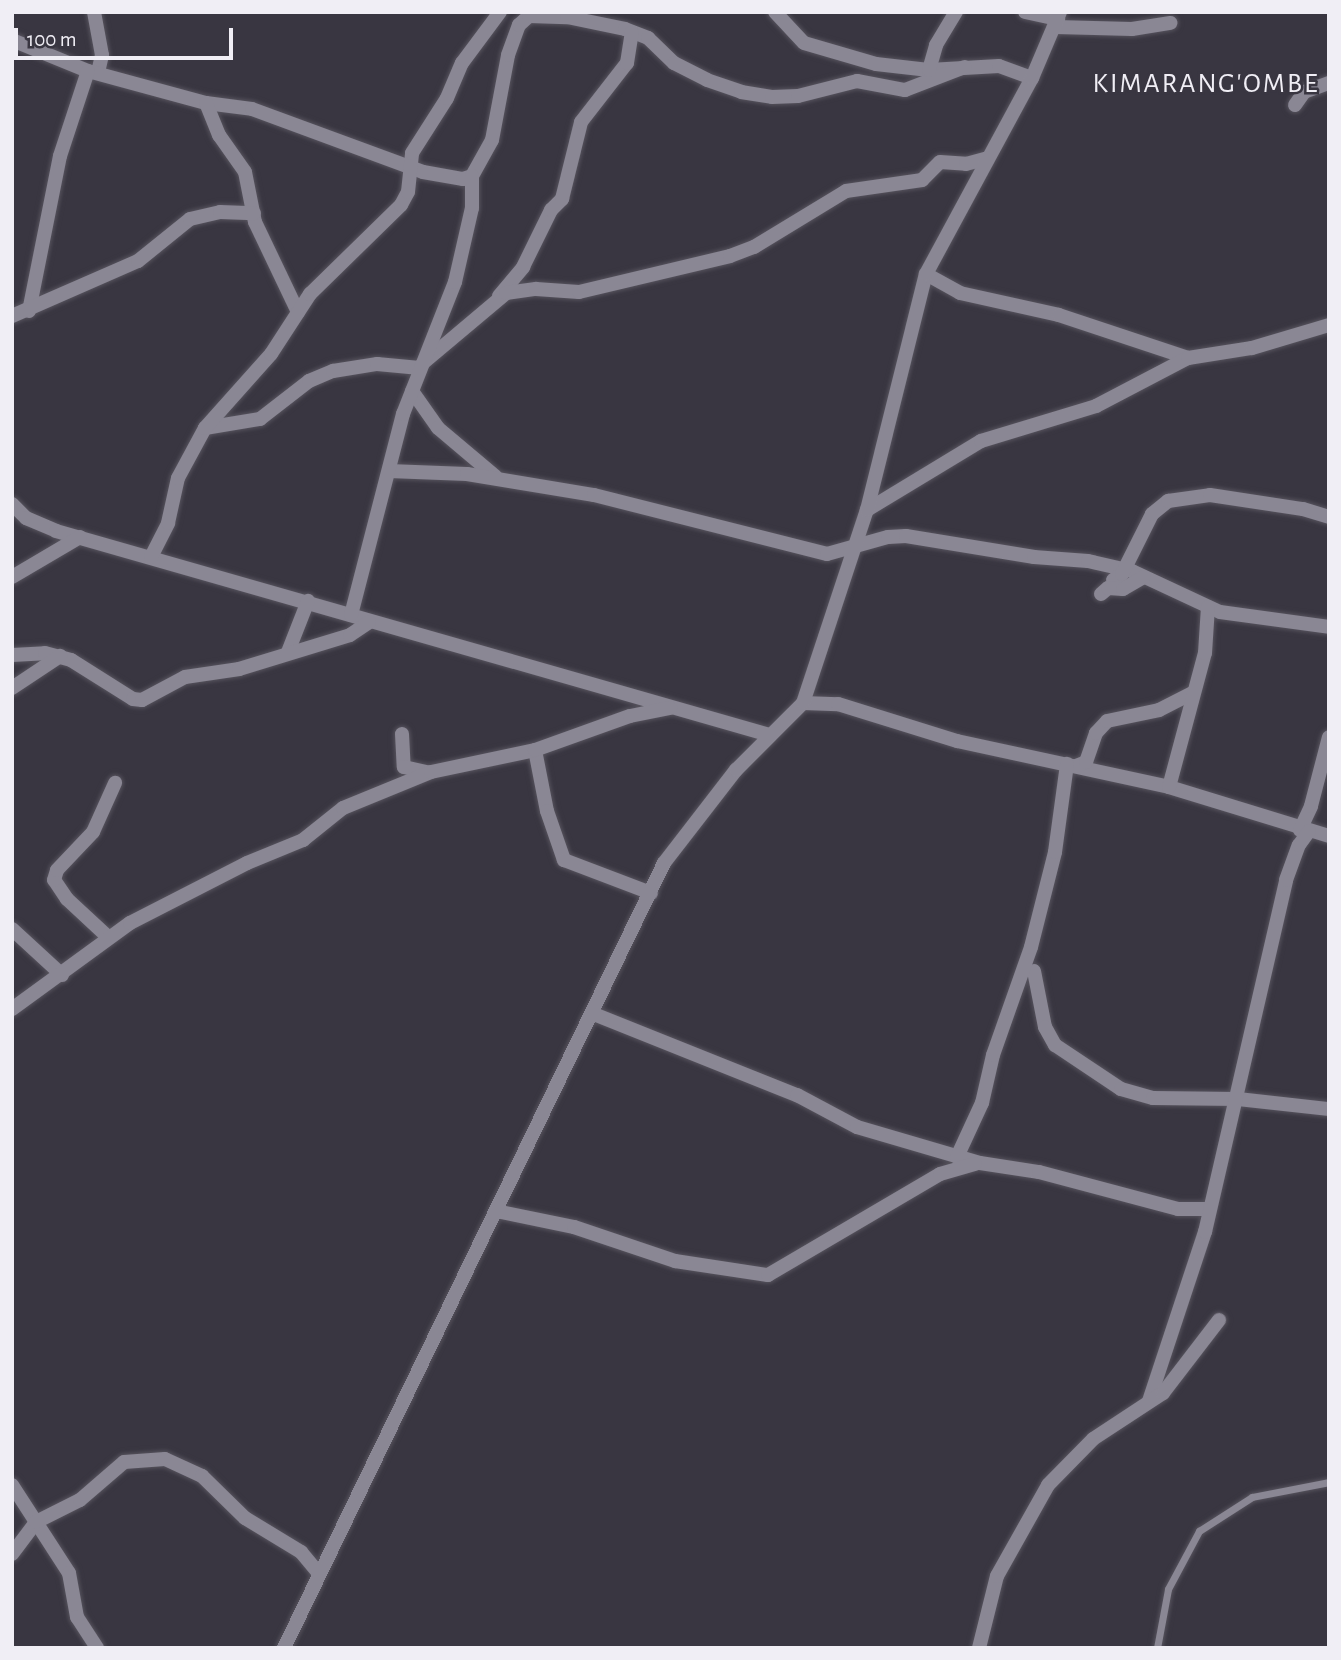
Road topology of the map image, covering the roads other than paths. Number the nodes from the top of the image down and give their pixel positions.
1 (94, 12) edge
2 (500, 12) edge
3 (775, 12) edge
4 (956, 12) edge
5 (1025, 12) edge
6 (1058, 19) edge
7 (1171, 23) dead end
8 (632, 32) junction
9 (12, 40) edge
10 (965, 67) junction
11 (929, 70) junction
12 (93, 71) junction
13 (1032, 78) junction
14 (1329, 83) edge
15 (206, 103) junction
16 (1295, 105) dead end
17 (985, 159) junction
18 (410, 167) junction
19 (472, 176) junction
20 (254, 214) junction
21 (926, 274) junction
22 (496, 299) junction
23 (29, 311) junction
24 (298, 312) junction
25 (12, 316) edge
26 (1329, 325) edge
27 (1188, 358) junction
28 (422, 365) junction
29 (412, 391) junction
30 (205, 428) junction
31 (389, 471) junction
32 (499, 479) junction
33 (12, 504) edge
34 (867, 510) junction
35 (1329, 517) edge
36 (80, 537) junction
37 (857, 545) junction
38 (151, 557) junction
39 (1106, 564) junction
40 (1125, 569) junction
41 (12, 577) edge
42 (1144, 577) junction
43 (1108, 587) junction
44 (308, 601) junction
45 (1208, 607) junction
46 (351, 615) junction
47 (369, 622) junction
48 (1329, 627) edge
49 (288, 652) junction
50 (12, 656) edge
51 (60, 656) junction
52 (12, 688) edge
53 (1193, 693) junction
54 (803, 703) junction
55 (670, 708) junction
56 (402, 734) dead end
57 (770, 734) junction
58 (1329, 737) edge
59 (535, 750) junction
60 (1071, 765) junction
61 (431, 772) junction
62 (115, 783) dead end
63 (1169, 787) junction
64 (1305, 831) junction
65 (1329, 836) edge
66 (650, 893) junction
67 (12, 929) edge
68 (108, 937) junction
69 (1034, 971) dead end
70 (61, 975) junction
71 (12, 1009) edge
72 (594, 1014) junction
73 (1238, 1099) junction
74 (1329, 1108) edge
75 (957, 1157) junction
76 (980, 1163) junction
77 (1209, 1209) junction
78 (496, 1211) junction
79 (1219, 1320) dead end
80 (1149, 1401) junction
81 (1329, 1482) edge
82 (12, 1485) edge
83 (36, 1522) junction
84 (12, 1554) edge
85 (317, 1571) junction
86 (97, 1648) edge
87 (284, 1648) edge
88 (979, 1648) edge
89 (1157, 1648) edge

1 - 12 street
2 - 18 street
3 - 11 street
4 - 11 street
5 - 6 street
6 - 7 street
6 - 13 street
8 - 10 street
8 - 19 street
8 - 22 street
9 - 12 street
10 - 11 street
10 - 13 street
12 - 15 street
12 - 23 street
13 - 17 street
14 - 16 street
15 - 18 street
15 - 20 street
17 - 21 street
17 - 22 street
18 - 19 street
18 - 24 street
19 - 28 street
20 - 23 street
20 - 24 street
21 - 27 street
21 - 34 street
22 - 28 street
23 - 25 street
24 - 30 street
26 - 27 street
27 - 34 street
28 - 29 street
28 - 30 street
29 - 31 street
29 - 32 street
30 - 38 street
31 - 32 street
31 - 46 street
32 - 37 street
33 - 36 street
34 - 37 street
35 - 40 street
36 - 38 street
36 - 41 street
37 - 39 street
37 - 54 street
38 - 44 street
39 - 40 street
39 - 43 street
40 - 42 street
40 - 43 street
42 - 43 street
42 - 45 street
44 - 46 street
44 - 49 street
45 - 48 street
45 - 53 street
46 - 47 street
47 - 49 street
47 - 55 street
49 - 51 street
50 - 51 street
51 - 52 street
53 - 60 street
53 - 63 street
54 - 57 street
54 - 60 street
55 - 57 street
55 - 59 street
56 - 61 street
57 - 66 street
58 - 64 street
59 - 61 street
59 - 66 street
60 - 63 street
60 - 75 street
61 - 68 street
62 - 68 street
63 - 64 street
64 - 65 street
64 - 73 street
66 - 72 street
67 - 70 street
68 - 70 street
69 - 73 street
70 - 71 street
72 - 75 street
72 - 78 street
73 - 74 street
73 - 77 street
75 - 76 street
76 - 77 street
76 - 78 street
77 - 80 street
78 - 85 street
79 - 80 street
80 - 88 street
81 - 89 lane
82 - 83 street
83 - 84 street
83 - 85 street
83 - 86 street
85 - 87 street

